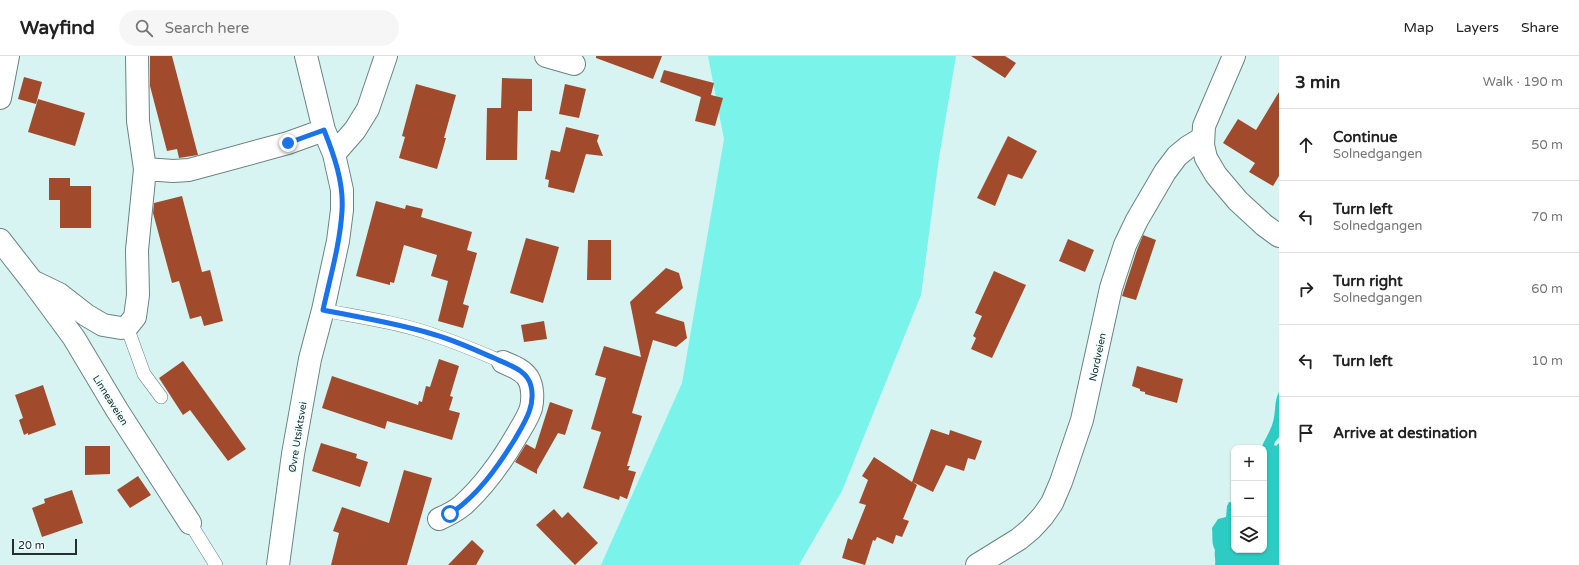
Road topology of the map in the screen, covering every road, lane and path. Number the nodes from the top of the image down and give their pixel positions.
1 (8, 56) edge
2 (137, 56) edge
3 (306, 56) edge
4 (386, 56) edge
5 (546, 56) edge
6 (1234, 56) edge
7 (574, 64) dead end
8 (0, 98) edge
9 (324, 130) junction
10 (1203, 138) junction
11 (334, 154) junction
12 (146, 169) junction
13 (1279, 236) edge
14 (0, 240) edge
15 (32, 281) junction
16 (323, 310) junction
17 (127, 327) junction
18 (503, 362) joint
19 (161, 397) dead end
20 (440, 519) dead end
21 (190, 523) joint
22 (216, 565) edge
23 (278, 565) edge
24 (977, 565) edge

1 - 8 street
2 - 12 street
3 - 9 street, Øvre Utsiktsvei
4 - 11 street
5 - 7 street
6 - 10 street
9 - 11 street, Øvre Utsiktsvei
9 - 12 street
10 - 13 street
10 - 24 street, Nordveien
11 - 16 street, Øvre Utsiktsvei
12 - 17 street
14 - 15 street, Linneaveien
15 - 17 street
15 - 21 street, Linneaveien
16 - 18 lane
16 - 23 street, Øvre Utsiktsvei
17 - 19 lane
18 - 20 street
21 - 22 lane, Linneaveien

